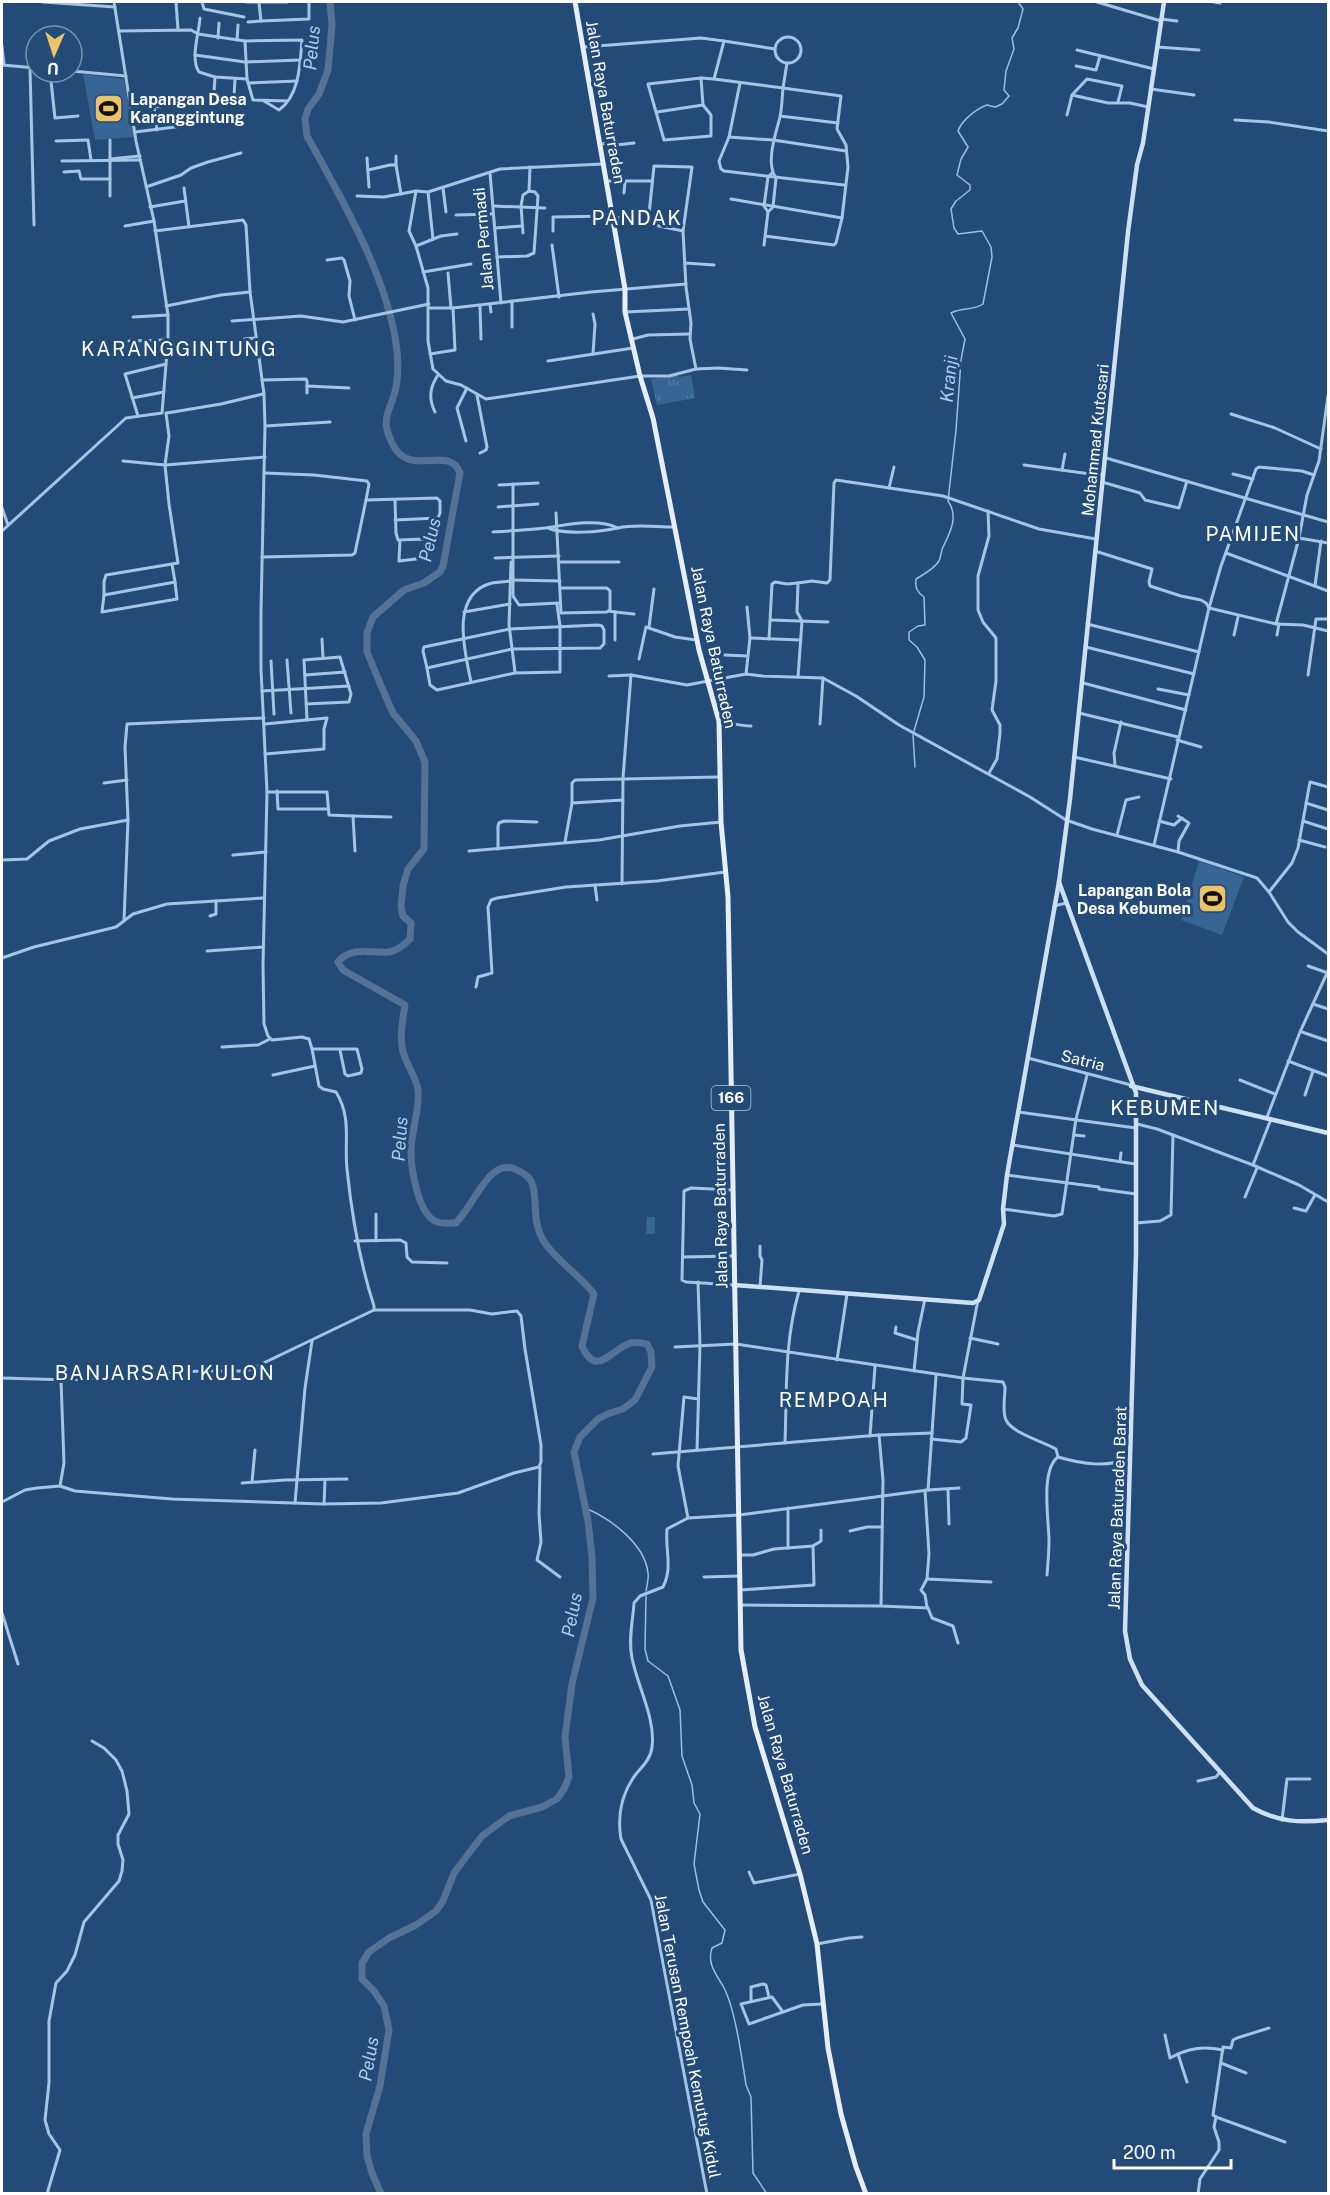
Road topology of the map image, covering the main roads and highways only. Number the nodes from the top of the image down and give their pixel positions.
1 (575, 2) edge
2 (866, 2193) edge

1 - 2 main road, Jalan Raya Baturraden / 166

